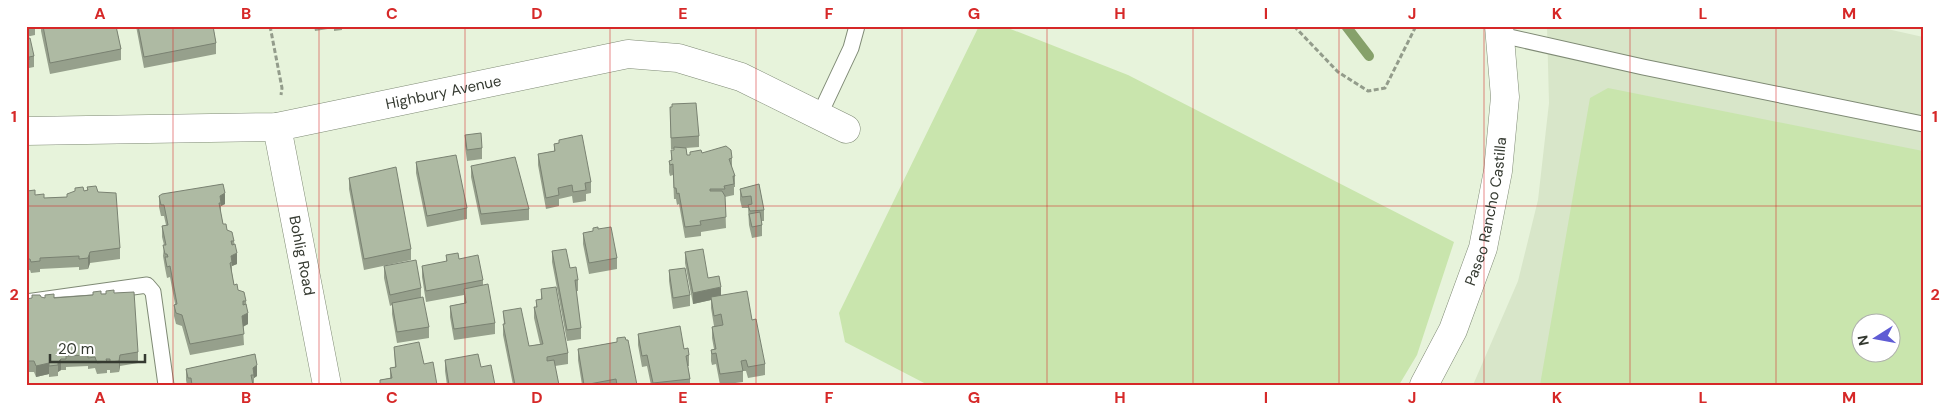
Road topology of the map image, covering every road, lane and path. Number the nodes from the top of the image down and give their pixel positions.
1 (270, 26) edge
2 (857, 26) edge
3 (1294, 26) edge
4 (1416, 26) edge
5 (1500, 31) edge
6 (819, 116) junction
7 (1923, 124) edge
8 (277, 128) junction
9 (846, 129) dead end
10 (26, 131) edge
11 (26, 302) edge
12 (166, 385) edge
13 (327, 385) edge
14 (1424, 385) edge

1 - 8 path
2 - 6 lane
3 - 4 path
5 - 7 lane
5 - 14 street, Paseo Rancho Castilla
6 - 8 street, Highbury Avenue
6 - 9 street, Highbury Avenue
8 - 10 street, Highbury Avenue
8 - 13 street, Bohlig Road
11 - 12 lane

